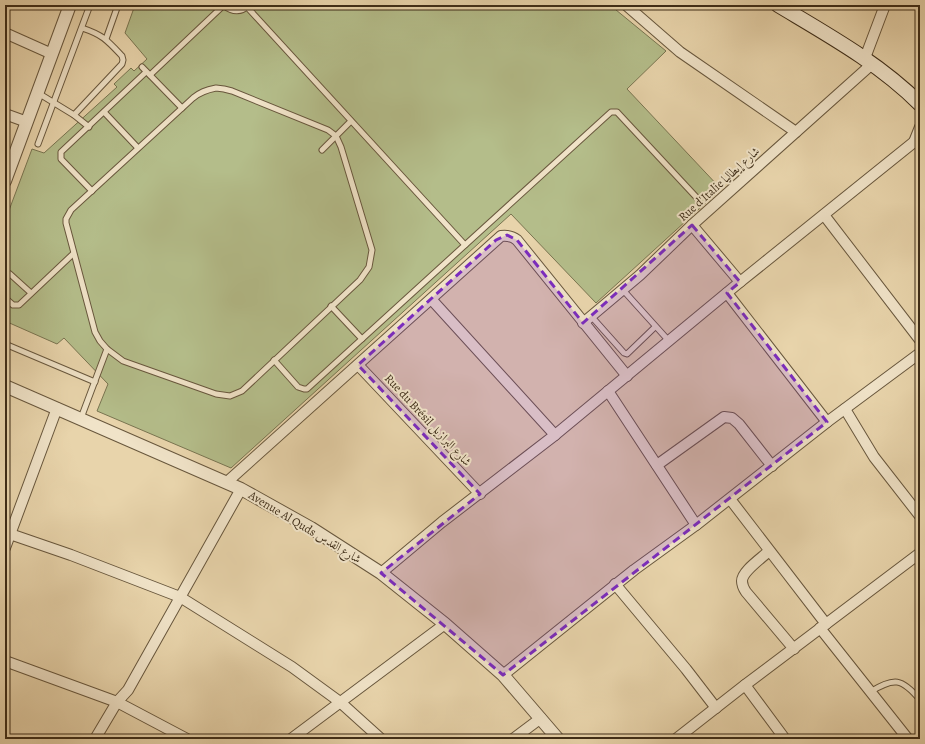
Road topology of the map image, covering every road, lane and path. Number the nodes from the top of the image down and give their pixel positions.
1 (70, 5) edge
2 (90, 5) edge
3 (118, 5) edge
4 (223, 5) edge
5 (626, 5) edge
6 (778, 5) edge
7 (885, 5) edge
8 (248, 6) edge
9 (82, 28) junction
10 (5, 33) edge
11 (106, 39) junction
12 (52, 54) junction
13 (869, 61) junction
14 (142, 67) dead end
15 (148, 73) junction
16 (37, 92) junction
17 (54, 102) junction
18 (920, 104) edge
19 (182, 108) junction
20 (104, 112) junction
21 (5, 114) edge
22 (74, 115) junction
23 (351, 121) junction
24 (26, 122) junction
25 (89, 127) junction
26 (920, 127) edge
27 (796, 132) junction
28 (336, 136) junction
29 (917, 141) edge
30 (38, 144) dead end
31 (138, 148) junction
32 (322, 150) dead end
33 (5, 181) edge
34 (92, 191) junction
35 (698, 199) dead end
36 (824, 214) junction
37 (692, 225) junction
38 (465, 245) junction
39 (73, 254) junction
40 (10, 274) dead end
41 (740, 282) junction
42 (622, 290) junction
43 (31, 293) junction
44 (727, 293) junction
45 (5, 298) edge
46 (432, 300) junction
47 (332, 306) junction
48 (591, 316) junction
49 (583, 323) junction
50 (655, 327) junction
51 (362, 339) junction
52 (920, 340) edge
53 (669, 341) junction
54 (5, 344) edge
55 (107, 349) junction
56 (920, 352) edge
57 (274, 360) junction
58 (358, 365) junction
59 (627, 376) junction
60 (95, 382) junction
61 (5, 386) edge
62 (608, 392) junction
63 (57, 408) junction
64 (846, 409) junction
65 (80, 418) junction
66 (828, 422) junction
67 (555, 435) junction
68 (657, 465) junction
69 (772, 466) junction
70 (227, 482) junction
71 (242, 489) junction
72 (480, 494) junction
73 (730, 499) junction
74 (920, 516) edge
75 (696, 525) junction
76 (10, 534) junction
77 (5, 548) edge
78 (769, 551) junction
79 (920, 553) edge
80 (381, 574) junction
81 (616, 584) junction
82 (180, 597) junction
83 (445, 624) junction
84 (823, 626) junction
85 (794, 648) junction
86 (5, 660) edge
87 (503, 675) junction
88 (745, 685) junction
89 (870, 692) junction
90 (920, 700) edge
91 (117, 702) junction
92 (340, 702) junction
93 (716, 708) junction
94 (541, 718) junction
95 (95, 739) edge
96 (187, 739) edge
97 (291, 739) edge
98 (381, 739) edge
99 (513, 739) edge
100 (558, 739) edge
101 (676, 739) edge
102 (785, 739) edge
103 (908, 739) edge

1 - 12 street
2 - 9 lane
3 - 11 lane
4 - 8 lane
4 - 15 lane
5 - 27 street
6 - 13 main road
7 - 13 street
8 - 23 lane
9 - 11 lane
9 - 17 lane
10 - 12 street
11 - 22 lane
12 - 16 street
13 - 18 main road
13 - 27 street, Rue d'Italie شارع إيطاليا
14 - 15 lane
15 - 19 lane
15 - 20 lane
16 - 17 lane
16 - 24 street
17 - 22 lane
17 - 30 lane
19 - 28 lane
19 - 31 lane
20 - 25 lane
20 - 31 lane
21 - 24 street
22 - 25 lane
23 - 28 lane
23 - 38 lane
24 - 33 street
25 - 34 lane
26 - 29 street
27 - 37 street, Rue d'Italie شارع إيطاليا
28 - 32 lane
28 - 47 lane
29 - 36 street
31 - 34 lane
34 - 39 lane
35 - 38 lane
36 - 41 street
36 - 52 street
37 - 41 street
37 - 42 street, Rue d'Italie شارع إيطاليا
38 - 51 lane
39 - 43 lane
39 - 55 lane
40 - 43 lane
41 - 44 street
42 - 48 street, Rue d'Italie شارع إيطاليا
42 - 50 lane
43 - 45 lane
44 - 53 street
44 - 66 street
46 - 49 street
46 - 58 street
46 - 67 street
47 - 51 lane
47 - 57 lane
48 - 49 street, Rue d'Italie شارع إيطاليا
48 - 50 lane
49 - 59 street
50 - 53 lane
51 - 57 lane
53 - 59 street
54 - 60 lane
55 - 57 lane
55 - 60 lane
56 - 64 street
58 - 70 street
58 - 72 street, Rue du Brésil شارع البرازيل
59 - 62 street
60 - 65 lane
61 - 63 street, Avenue Al Quds شارع القدس
62 - 67 street
62 - 68 street
63 - 65 street, Avenue Al Quds شارع القدس
63 - 76 street
64 - 66 street
64 - 74 street
65 - 70 street, Avenue Al Quds شارع القدس
66 - 69 street
67 - 72 street
68 - 69 street
68 - 75 street
69 - 73 street
70 - 71 street, Avenue Al Quds شارع القدس
71 - 80 street, Avenue Al Quds شارع القدس
71 - 82 street
72 - 80 street
73 - 75 street
73 - 78 street
75 - 81 street
76 - 77 street
76 - 82 street
78 - 84 street
78 - 85 street
79 - 84 street
80 - 83 street, Avenue Al Quds شارع القدس
81 - 87 street
81 - 93 street
82 - 91 street
82 - 92 street
83 - 87 street, Avenue Al Quds شارع القدس
83 - 92 street
84 - 85 street
84 - 89 street
85 - 88 street
86 - 91 street
87 - 94 street, Avenue Al Quds شارع القدس
88 - 93 street
88 - 102 street
89 - 90 lane
89 - 103 street
91 - 95 street
91 - 96 street
92 - 97 street
92 - 98 street
93 - 101 street
94 - 99 street
94 - 100 street, Avenue Al Quds شارع القدس

